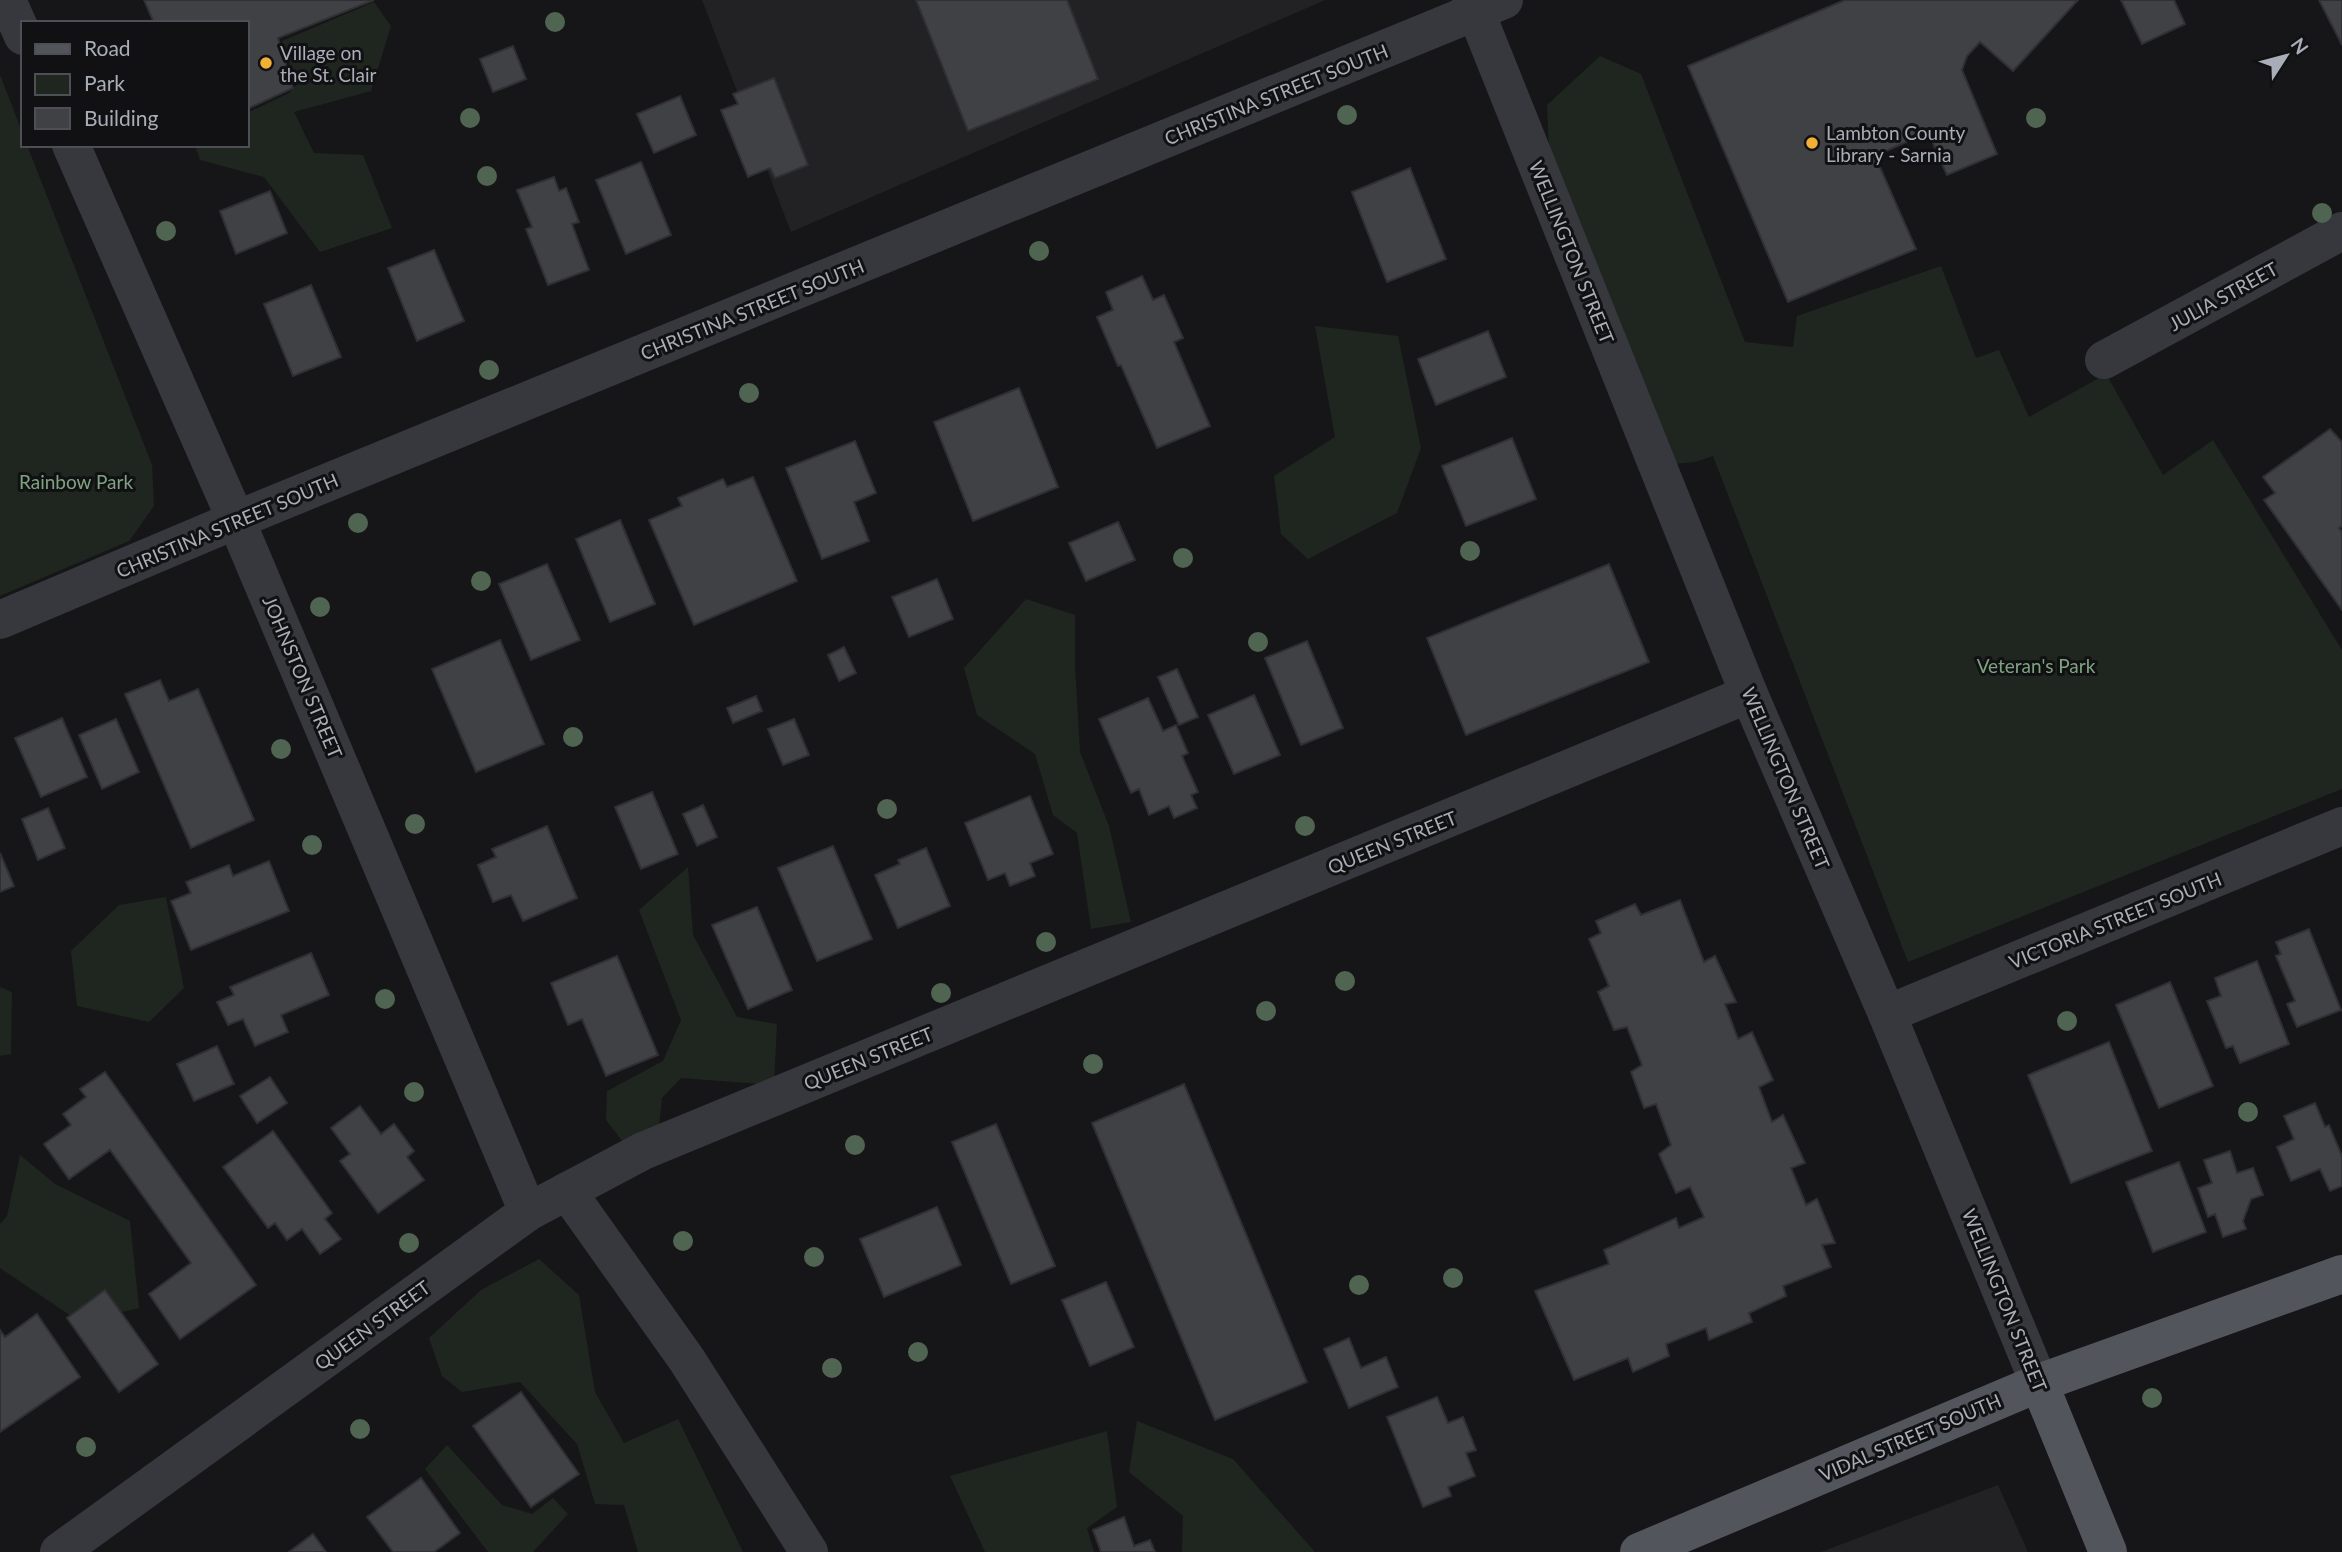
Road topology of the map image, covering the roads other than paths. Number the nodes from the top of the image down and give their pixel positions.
1 (7, 0) edge
2 (1484, 4) edge
3 (21, 32) edge
4 (72, 147) edge
5 (2342, 231) edge
6 (2104, 360) dead end
7 (236, 520) junction
8 (0, 620) edge
9 (1749, 694) junction
10 (2342, 826) edge
11 (1887, 1014) junction
12 (567, 1191) junction
13 (528, 1212) junction
14 (2342, 1274) edge
15 (2039, 1383) junction
16 (59, 1552) edge
17 (809, 1552) edge
18 (1639, 1552) edge
19 (2108, 1552) edge

1 - 3 street
2 - 7 street, CHRISTINA STREET SOUTH
2 - 9 street, WELLINGTON STREET
4 - 7 street, JOHNSTON STREET
5 - 6 street, JULIA STREET
7 - 8 street, CHRISTINA STREET SOUTH
7 - 13 street, JOHNSTON STREET
9 - 11 street, WELLINGTON STREET
9 - 12 street, QUEEN STREET
10 - 11 street, VICTORIA STREET SOUTH
11 - 15 street, WELLINGTON STREET
12 - 13 street, QUEEN STREET
12 - 17 street
13 - 16 street, QUEEN STREET
14 - 15 main road, VIDAL STREET SOUTH
15 - 18 main road, VIDAL STREET SOUTH
15 - 19 main road, WELLINGTON STREET

